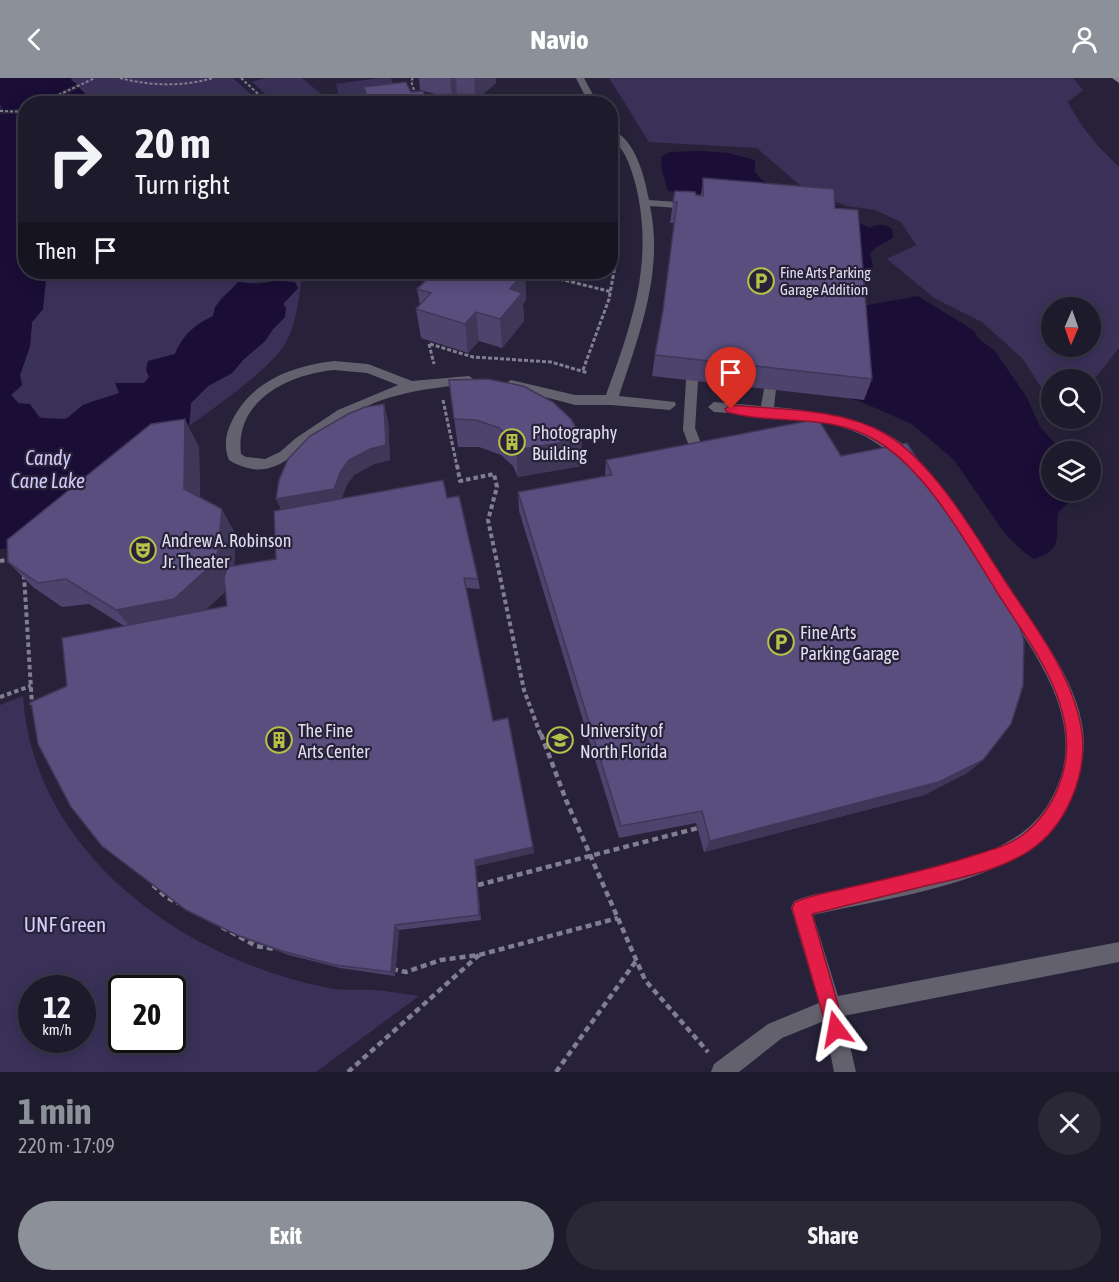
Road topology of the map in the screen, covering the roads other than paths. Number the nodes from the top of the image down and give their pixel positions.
1 (580, 78) edge
2 (590, 96) edge
3 (618, 139) edge
4 (645, 203) junction
5 (700, 207) edge
6 (692, 381) edge
7 (410, 386) junction
8 (770, 390) edge
9 (611, 400) junction
10 (670, 405) dead end
11 (714, 407) dead end
12 (767, 412) junction
13 (701, 460) edge
14 (917, 466) edge
15 (930, 482) edge
16 (1119, 952) edge
17 (831, 1008) junction
18 (723, 1071) edge
19 (845, 1072) edge

1 - 2 lane
3 - 4 lane
4 - 5 lane
4 - 9 lane
6 - 13 lane, bridge
7 - 7 lane
7 - 9 lane
8 - 12 lane
9 - 10 lane
11 - 12 lane
12 - 14 lane
15 - 17 lane
16 - 17 lane
17 - 18 lane
17 - 19 lane

